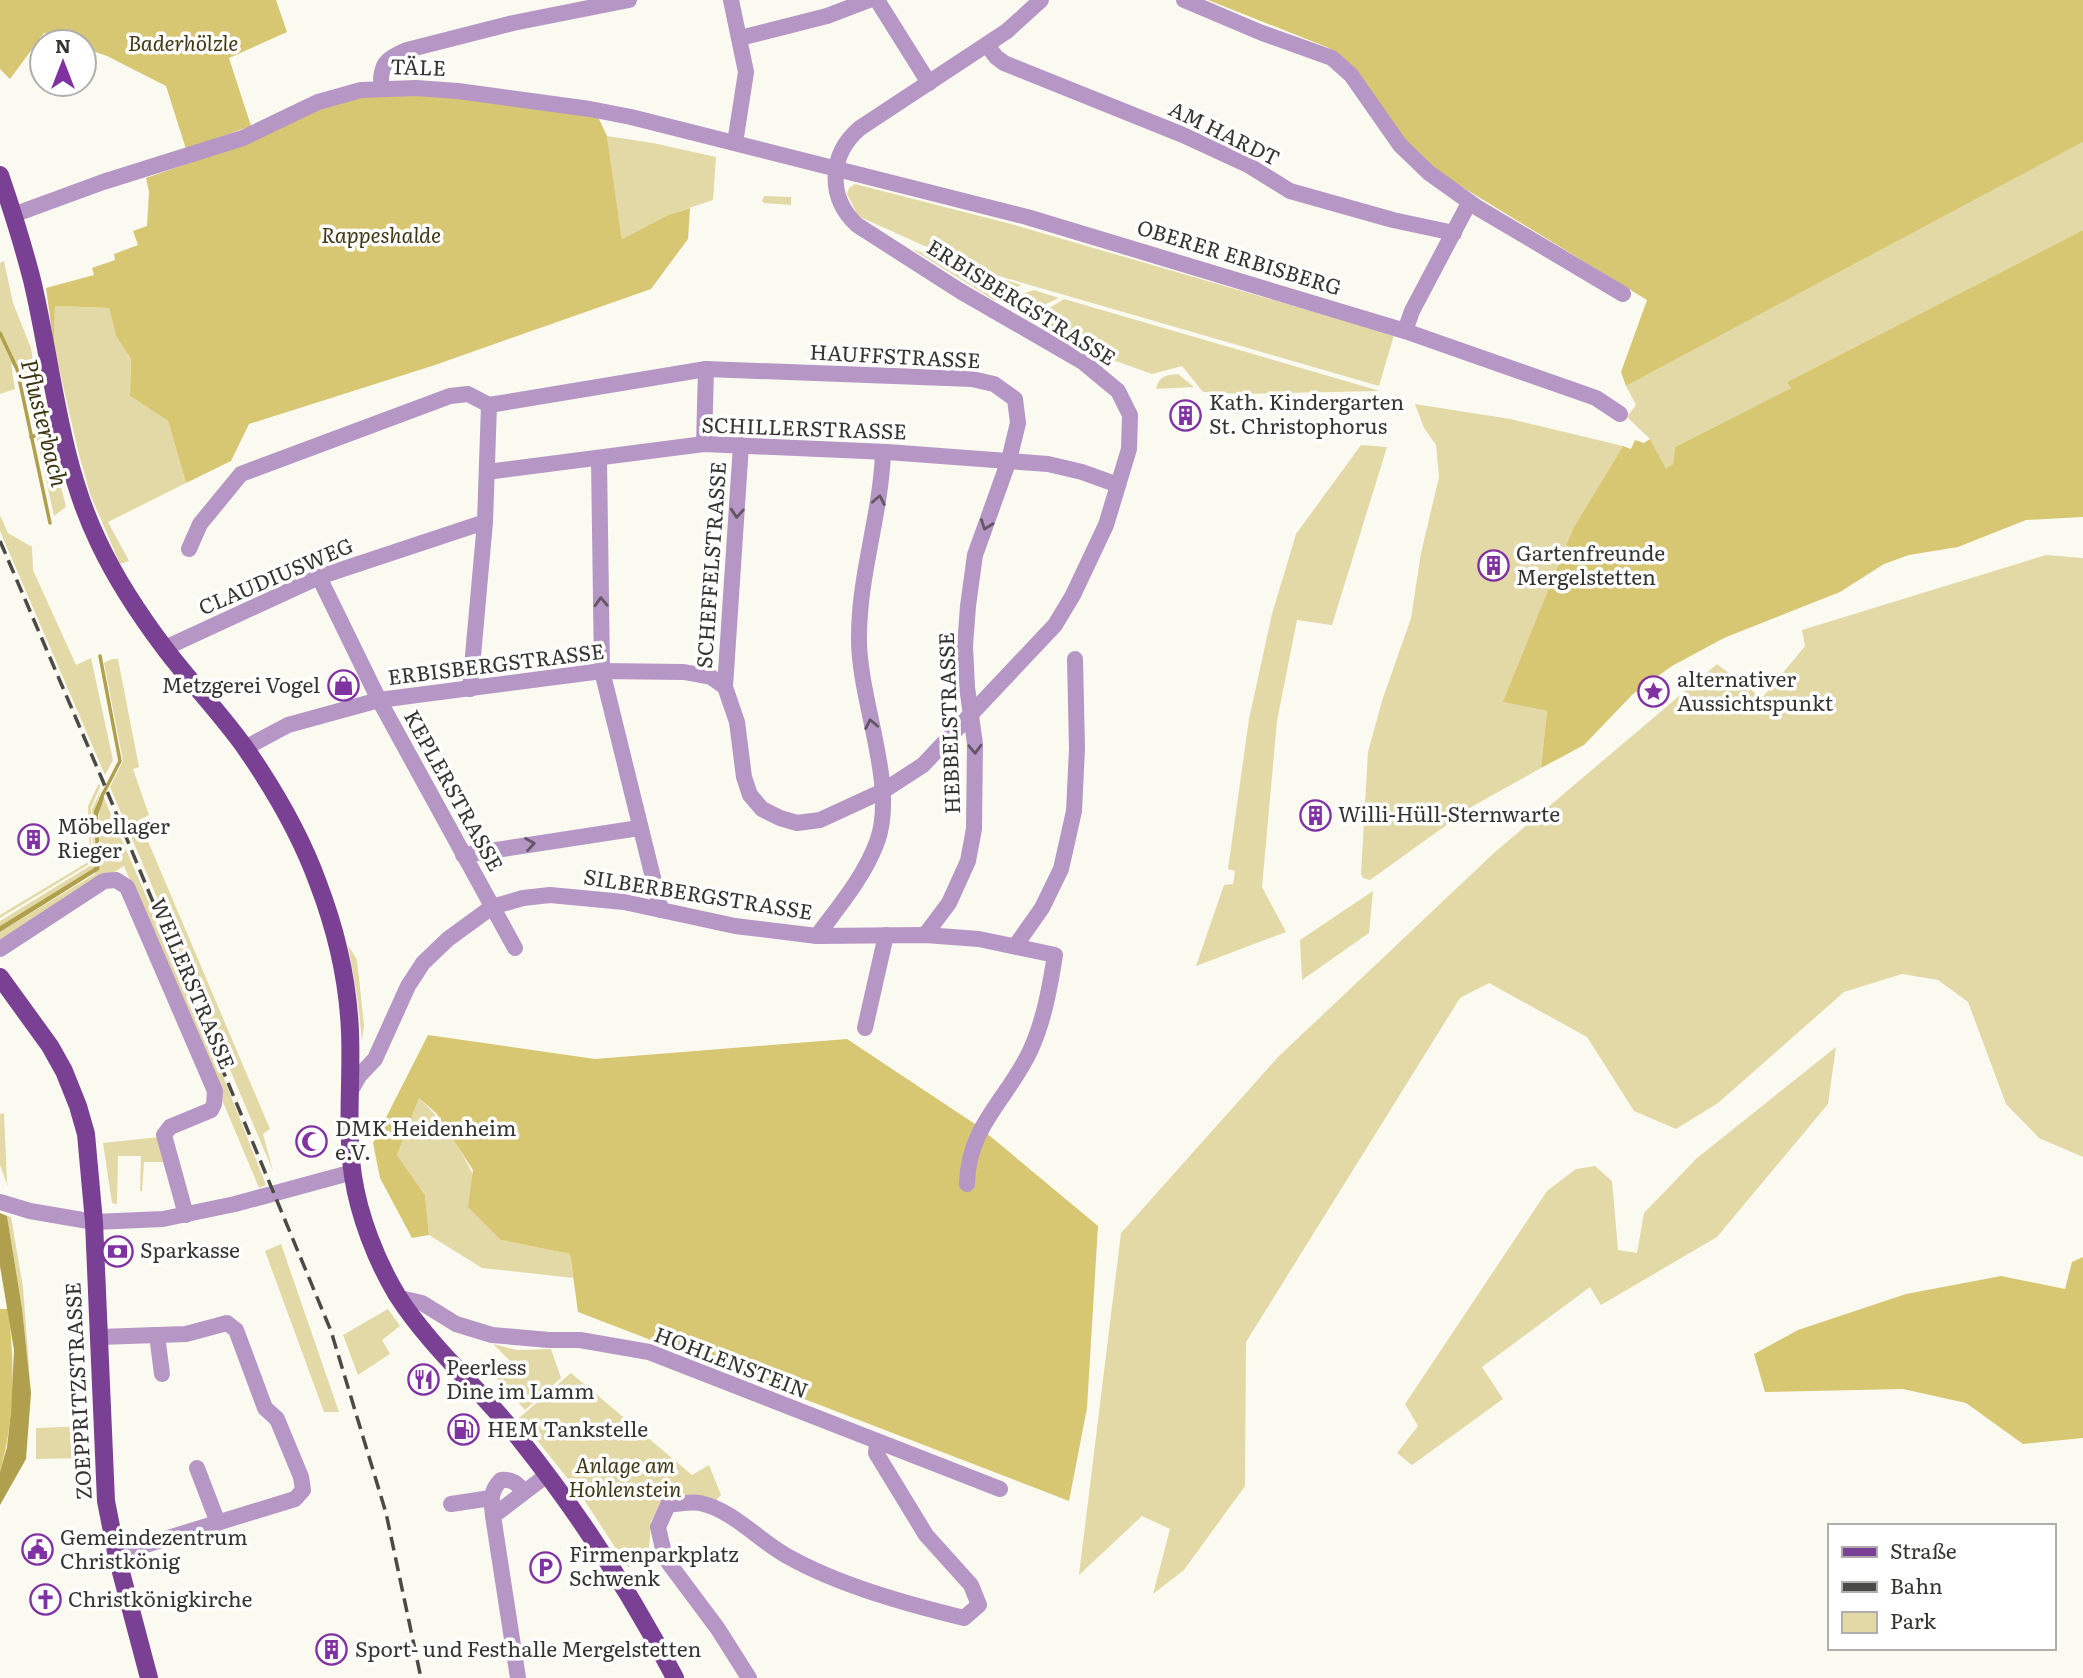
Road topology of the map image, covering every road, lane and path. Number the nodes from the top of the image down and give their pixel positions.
1 (629, 0) edge
2 (731, 0) edge
3 (869, 0) edge
4 (877, 0) edge
5 (1041, 0) edge
6 (1184, 0) edge
7 (740, 38) junction
8 (987, 45) junction
9 (929, 83) junction
10 (381, 88) junction
11 (734, 143) junction
12 (836, 169) junction
13 (0, 175) edge
14 (1469, 202) junction
15 (13, 215) junction
16 (1454, 233) junction
17 (1623, 294) dead end
18 (1405, 331) junction
19 (706, 369) junction
20 (489, 405) junction
21 (1620, 414) dead end
22 (704, 444) junction
23 (741, 445) junction
24 (883, 452) junction
25 (599, 458) junction
26 (1009, 460) junction
27 (487, 472) junction
28 (1118, 485) junction
29 (485, 522) junction
30 (189, 549) dead end
31 (319, 577) junction
32 (165, 648) junction
33 (1075, 659) dead end
34 (602, 671) junction
35 (725, 687) junction
36 (470, 689) junction
37 (379, 700) junction
38 (972, 714) junction
39 (245, 748) junction
40 (883, 791) junction
41 (639, 828) junction
42 (463, 855) junction
43 (492, 907) junction
44 (661, 910) junction
45 (886, 935) junction
46 (925, 935) junction
47 (817, 936) junction
48 (1016, 945) junction
49 (515, 948) dead end
50 (0, 950) edge
51 (0, 976) edge
52 (864, 1028) dead end
53 (350, 1092) junction
54 (353, 1172) junction
55 (967, 1184) dead end
56 (6, 1204) edge
57 (186, 1215) junction
58 (94, 1222) junction
59 (407, 1300) junction
60 (157, 1335) junction
61 (99, 1337) junction
62 (162, 1374) dead end
63 (877, 1443) junction
64 (197, 1468) dead end
65 (547, 1475) junction
66 (1000, 1489) dead end
67 (524, 1492) junction
68 (491, 1498) junction
69 (451, 1504) dead end
70 (493, 1516) junction
71 (218, 1523) junction
72 (116, 1554) junction
73 (672, 1675) edge
74 (149, 1678) edge
75 (518, 1678) edge
76 (749, 1678) edge

1 - 10 street
2 - 7 street
3 - 7 street
4 - 9 street
5 - 8 street
6 - 14 street
7 - 11 street
8 - 9 street
8 - 16 street, AM HARDT
9 - 12 street
10 - 11 street, TÄLE
10 - 15 street, TÄLE
11 - 12 street, TÄLE
12 - 18 street, OBERER ERBISBERG
12 - 28 street, ERBISBERGSTRASSE
13 - 15 main road
14 - 16 street
14 - 17 street
15 - 32 main road
16 - 18 street
18 - 21 street, OBERER ERBISBERG
19 - 20 street, HAUFFSTRASSE
19 - 22 street
19 - 26 street, HAUFFSTRASSE
20 - 27 street
20 - 30 street
22 - 23 street, SCHILLERSTRASSE
22 - 25 street, SCHILLERSTRASSE
23 - 24 street, SCHILLERSTRASSE
23 -> 35 street, SCHEFFELSTRASSE
24 - 26 street, SCHILLERSTRASSE
40 -> 24 street
25 - 27 street, SCHILLERSTRASSE
34 -> 25 street
26 - 28 street, SCHILLERSTRASSE
26 -> 38 street, HEBBELSTRASSE
27 - 29 street
28 - 38 street, ERBISBERGSTRASSE
29 - 31 street, CLAUDIUSWEG
29 - 36 street
31 - 32 street, CLAUDIUSWEG
31 - 37 street, KEPLERSTRASSE
32 - 39 main road
33 - 48 street
34 - 35 street, ERBISBERGSTRASSE
34 - 36 street, ERBISBERGSTRASSE
34 - 41 street
35 - 40 street, ERBISBERGSTRASSE
36 - 37 street, ERBISBERGSTRASSE
37 - 39 street, ERBISBERGSTRASSE
37 - 42 street, KEPLERSTRASSE
38 - 40 street, ERBISBERGSTRASSE
38 -> 46 street, HEBBELSTRASSE
39 - 53 main road
40 - 47 street
42 -> 41 street
41 - 44 street
42 - 43 street, KEPLERSTRASSE
43 - 44 street, SILBERBERGSTRASSE
43 - 49 street, KEPLERSTRASSE
43 - 53 street, SILBERBERGSTRASSE
44 - 47 street, SILBERBERGSTRASSE
45 - 46 street, SILBERBERGSTRASSE
45 - 47 street, SILBERBERGSTRASSE
45 - 52 street
46 - 48 street, SILBERBERGSTRASSE
48 - 55 street, SILBERBERGSTRASSE
50 - 57 street, WEILERSTRASSE
51 - 58 main road, ZOEPPRITZSTRASSE
53 - 54 main road
54 - 57 street
54 - 59 main road
56 - 58 street
57 - 58 street
58 - 61 main road, ZOEPPRITZSTRASSE
59 - 63 street, HOHLENSTEIN
59 - 65 main road
60 - 61 street
60 - 62 street
60 - 71 street
61 - 72 main road, ZOEPPRITZSTRASSE
63 - 66 street, HOHLENSTEIN
63 - 76 street
64 - 71 street
65 - 67 street
65 - 73 main road
67 - 68 street
67 - 70 street
68 - 69 street
68 - 70 street
70 - 75 street
71 - 72 street
72 - 74 main road, ZOEPPRITZSTRASSE

